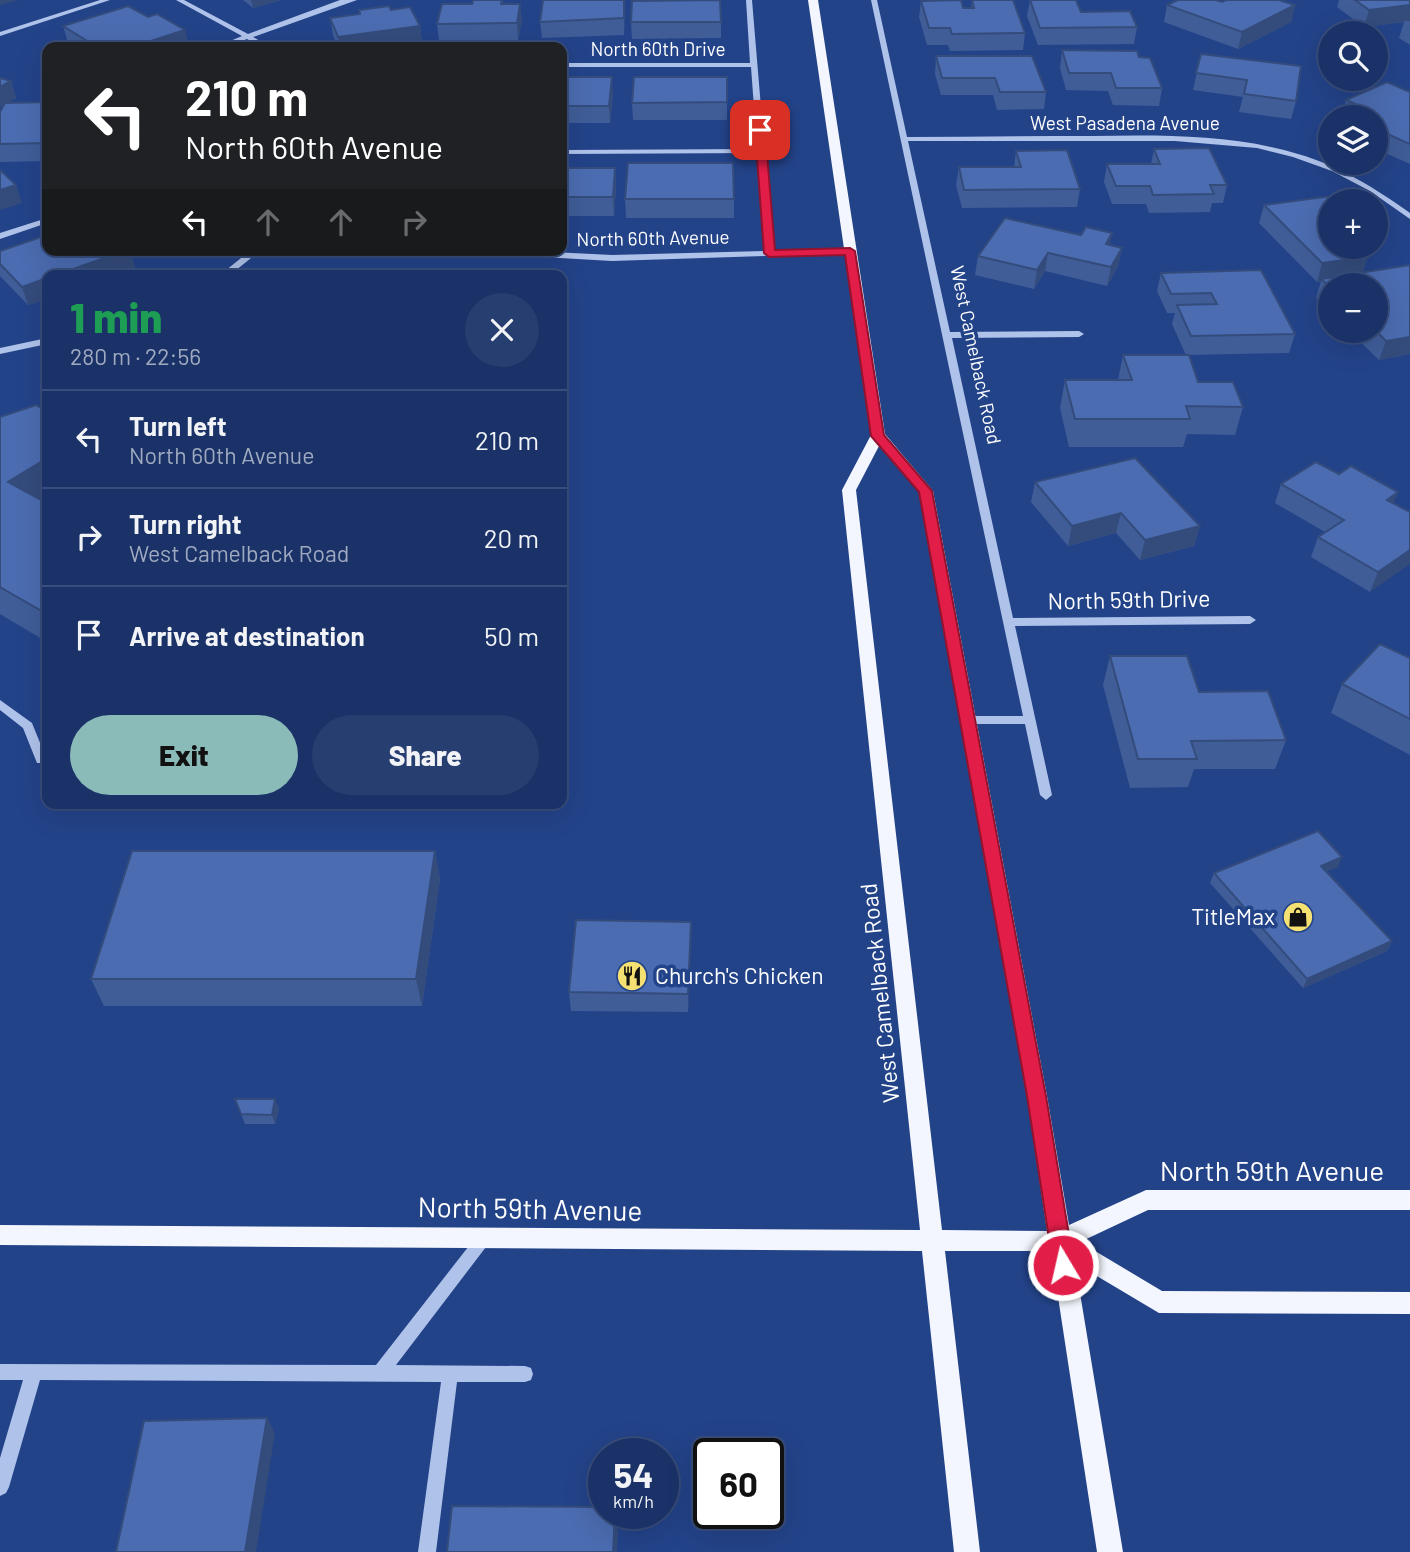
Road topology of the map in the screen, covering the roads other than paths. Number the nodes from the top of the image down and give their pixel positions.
1 (107, 0) edge
2 (179, 0) edge
3 (354, 0) edge
4 (749, 0) edge
5 (813, 0) edge
6 (874, 0) edge
7 (0, 34) edge
8 (247, 37) junction
9 (233, 42) edge
10 (257, 42) edge
11 (567, 65) edge
12 (754, 65) junction
13 (905, 139) junction
14 (761, 151) junction
15 (567, 152) edge
16 (1410, 217) edge
17 (42, 222) edge
18 (0, 236) edge
19 (850, 251) junction
20 (769, 253) junction
21 (249, 256) edge
22 (567, 256) edge
23 (231, 270) edge
24 (1079, 334) dead end
25 (947, 335) junction
26 (42, 342) edge
27 (0, 351) edge
28 (878, 436) junction
29 (1250, 620) dead end
30 (1009, 622) junction
31 (0, 704) edge
32 (970, 720) junction
33 (1031, 720) junction
34 (41, 760) dead end
35 (1046, 795) dead end
36 (1410, 1200) edge
37 (0, 1235) edge
38 (484, 1238) junction
39 (1059, 1241) junction
40 (934, 1242) junction
41 (1410, 1303) edge
42 (0, 1371) edge
43 (34, 1372) junction
44 (380, 1373) junction
45 (450, 1374) junction
46 (526, 1374) dead end
47 (0, 1488) edge
48 (427, 1552) edge
49 (967, 1552) edge
50 (1110, 1552) edge

1 - 7 street
2 - 8 street
3 - 8 street
4 - 12 street
5 - 19 main road
6 - 13 street, West Camelback Road
8 - 9 street
8 - 10 street
11 - 12 street, North 60th Drive
12 - 14 street
13 - 16 street, West Pasadena Avenue
13 - 25 street, West Camelback Road
14 - 15 street
14 - 20 street
17 - 18 lane
19 - 20 street, North 60th Avenue
19 - 28 main road
20 - 22 street, North 60th Avenue
21 - 23 street
24 - 25 street
25 - 30 street, West Camelback Road
26 - 27 street
28 - 32 main road
28 - 40 main road, West Camelback Road
29 - 30 street, North 59th Drive
30 - 33 street, West Camelback Road
31 - 34 street
32 - 33 street
32 - 39 main road
33 - 35 street, West Camelback Road
36 - 39 main road, North 59th Avenue
37 - 38 main road, North 59th Avenue
38 - 40 main road, North 59th Avenue
38 - 44 street
39 - 40 main road, North 59th Avenue
39 - 41 main road
39 - 50 main road
40 - 49 main road, West Camelback Road
42 - 43 street
43 - 44 street
43 - 47 street
44 - 45 street
45 - 46 street
45 - 48 street

